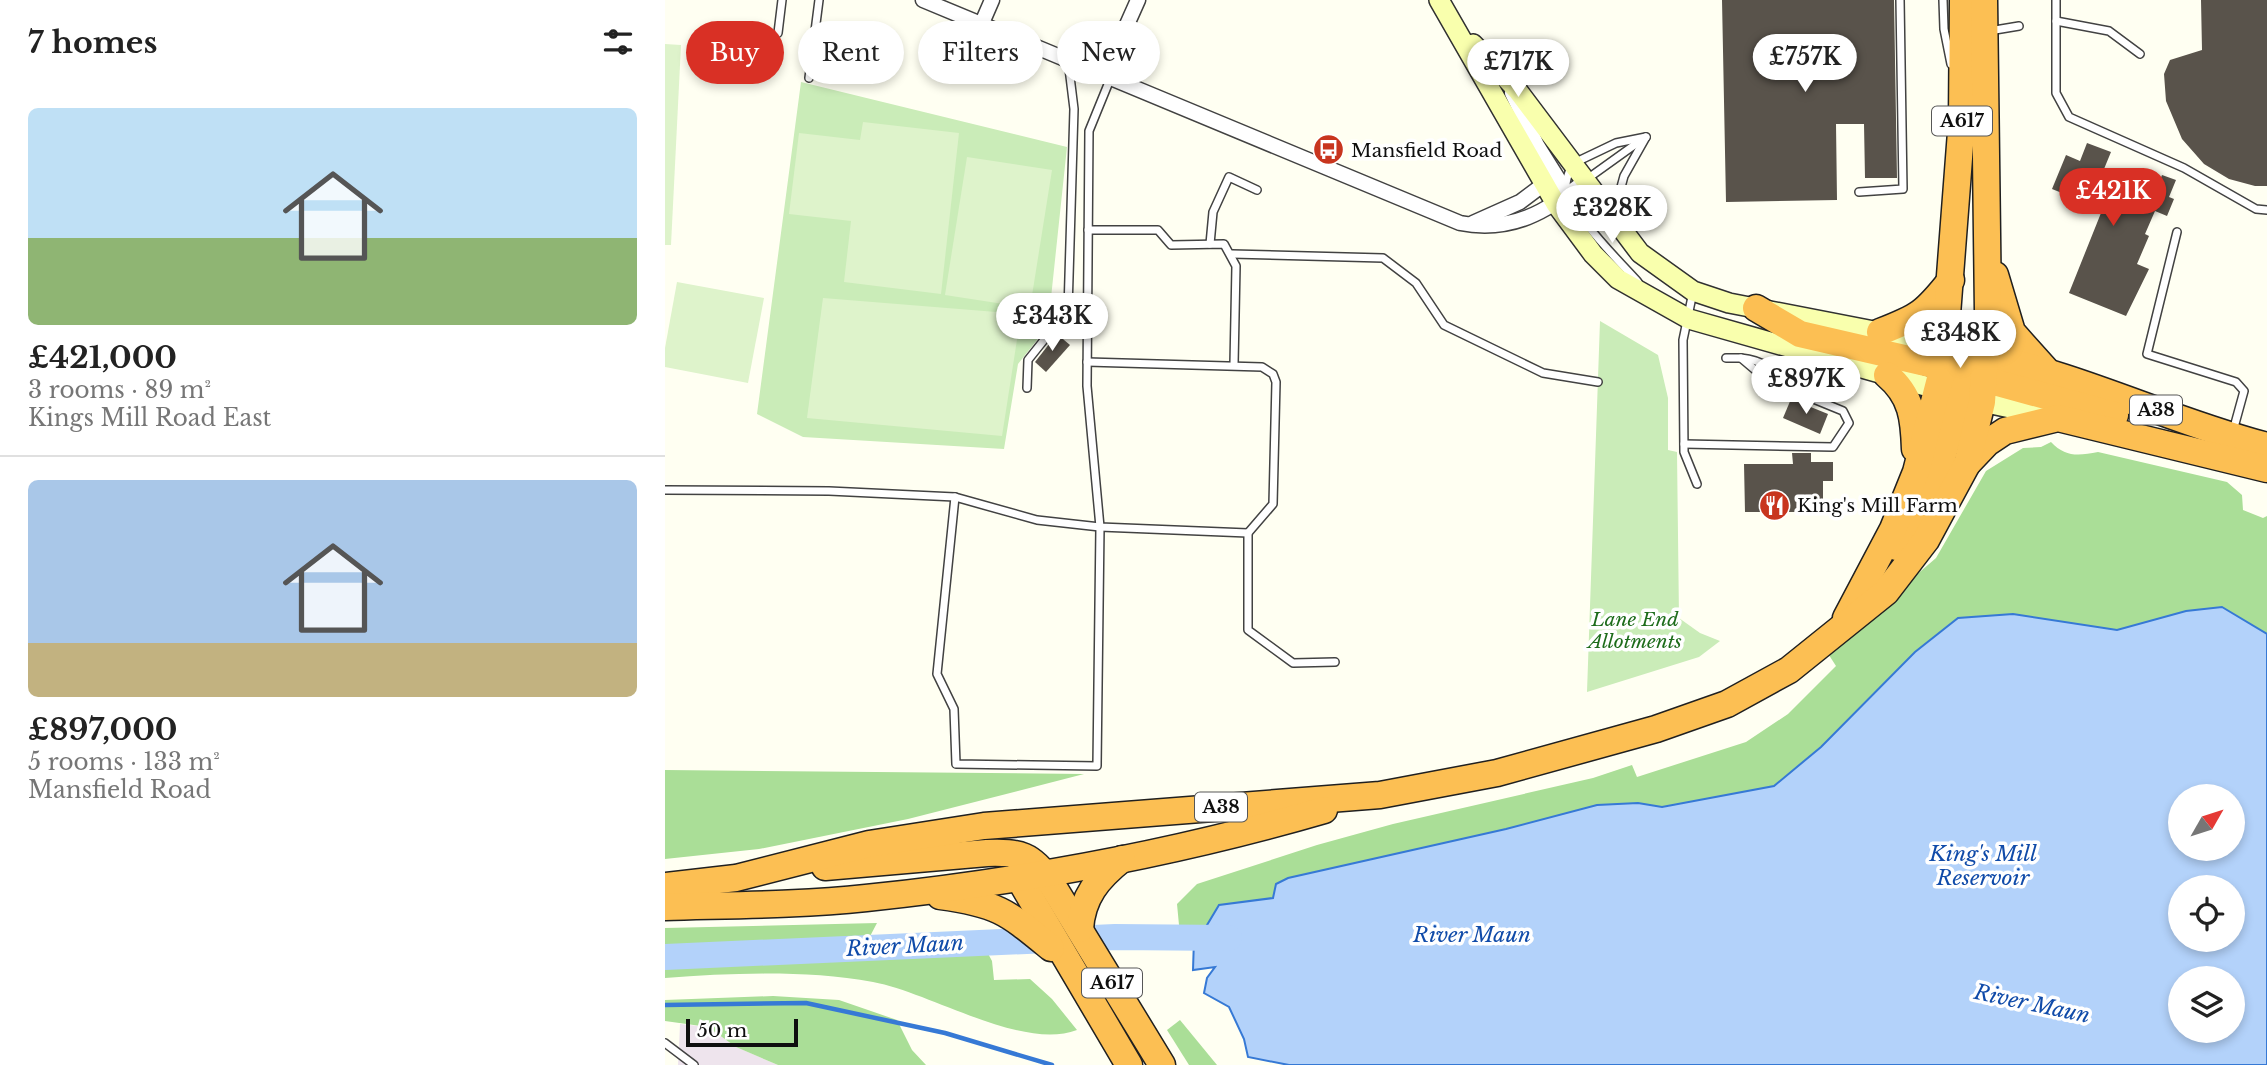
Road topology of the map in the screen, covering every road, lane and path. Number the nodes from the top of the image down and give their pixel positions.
1 (782, 0) edge
2 (819, 0) edge
3 (923, 0) edge
4 (992, 0) edge
5 (1138, 0) edge
6 (1439, 0) edge
7 (1900, 0) edge
8 (1943, 0) edge
9 (1963, 0) edge
10 (1984, 0) edge
11 (2056, 0) edge
12 (779, 21) edge
13 (816, 21) edge
14 (977, 21) edge
15 (983, 21) edge
16 (1130, 21) edge
17 (2056, 21) junction
18 (2019, 26) dead end
19 (1460, 31) junction
20 (1985, 32) junction
21 (2140, 54) dead end
22 (1070, 84) edge
23 (1105, 84) edge
24 (1130, 84) edge
25 (1962, 119) junction
26 (1988, 129) junction
27 (1646, 136) junction
28 (1558, 174) junction
29 (1585, 181) junction
30 (1257, 190) dead end
31 (1859, 192) dead end
32 (1562, 199) junction
33 (2267, 210) edge
34 (1613, 220) junction
35 (1469, 225) junction
36 (1089, 230) junction
37 (2177, 232) dead end
38 (1210, 244) junction
39 (1986, 248) junction
40 (1232, 254) junction
41 (1951, 280) junction
42 (1693, 291) junction
43 (1756, 308) junction
44 (1689, 319) junction
45 (1880, 332) junction
46 (1726, 358) dead end
47 (1741, 358) junction
48 (1087, 362) junction
49 (1234, 364) junction
50 (2046, 370) junction
51 (1963, 373) junction
52 (1887, 375) junction
53 (1598, 382) dead end
54 (1027, 388) dead end
55 (1788, 389) junction
56 (2058, 418) junction
57 (1684, 444) junction
58 (2171, 446) junction
59 (2267, 446) edge
60 (2229, 448) junction
61 (1967, 464) junction
62 (2267, 469) edge
63 (1916, 472) junction
64 (1697, 484) dead end
65 (665, 490) edge
66 (955, 497) junction
67 (1100, 527) junction
68 (1248, 533) junction
69 (1868, 574) junction
70 (1841, 627) junction
71 (1335, 662) dead end
72 (1380, 794) junction
73 (1062, 822) junction
74 (1123, 858) junction
75 (1029, 868) junction
76 (771, 870) junction
77 (665, 886) edge
78 (915, 892) junction
79 (665, 907) edge
80 (1032, 921) junction
81 (1078, 922) junction
82 (665, 1043) edge
83 (1159, 1061) edge
84 (694, 1065) edge
85 (1129, 1065) edge

1 - 12 lane
2 - 13 lane
3 - 14 street
4 - 15 street
5 - 16 street
6 - 19 main road
7 - 31 lane
8 - 25 lane
9 - 25 highway, A617
10 - 20 highway, A617
11 - 17 lane
17 - 21 lane
17 - 33 lane
18 - 20 lane
19 - 28 main road
19 - 28 main road
20 - 26 highway, A617
22 - 54 lane
23 - 36 lane
24 - 35 street
25 - 41 highway, A617
26 - 39 highway, A617
26 - 51 highway
27 - 28 lane
27 - 29 lane
27 - 34 lane
28 - 29 main road
28 - 32 main road
28 - 32 lane
28 - 35 street
29 - 32 street
29 - 34 main road
30 - 38 lane
32 - 35 street
32 - 44 main road
34 - 42 main road
36 - 38 lane
36 - 48 lane
37 - 60 lane
38 - 40 lane
39 - 50 highway
39 - 51 highway, A617
40 - 49 lane
40 - 53 lane
41 - 45 highway
41 - 51 highway, A617
42 - 43 main road
42 - 44 lane
43 - 45 main road
43 - 51 highway
44 - 52 main road
44 - 57 lane
45 - 51 main road
46 - 47 lane
47 - 55 lane
47 - 55 lane
48 - 49 lane
48 - 67 lane
49 - 68 lane
50 - 51 highway, A38
50 - 60 highway, A38
51 - 52 main road
51 - 56 main road
51 - 58 highway
51 - 61 highway, A617
51 - 63 highway, A617
51 - 69 highway
52 - 63 highway
55 - 57 lane
56 - 58 highway, A38
56 - 61 highway
57 - 64 lane
58 - 60 highway, A38
59 - 60 highway, A38
60 - 62 highway, A38
61 - 70 highway, A38
63 - 69 highway, A617
65 - 66 lane
66 - 67 lane
66 - 67 lane
67 - 68 lane
68 - 71 lane
69 - 70 highway, A38
70 - 72 highway, A38
72 - 73 highway, A38
72 - 74 highway, A38
73 - 75 highway
73 - 76 highway, A38
74 - 75 highway, A38
74 - 81 highway
75 - 76 highway
75 - 78 highway, A38
75 - 80 highway, A617
75 - 81 highway
76 - 77 highway, A38
78 - 79 highway, A38
78 - 80 highway, A617
80 - 85 highway, A617
81 - 83 highway, A617
82 - 84 lane

